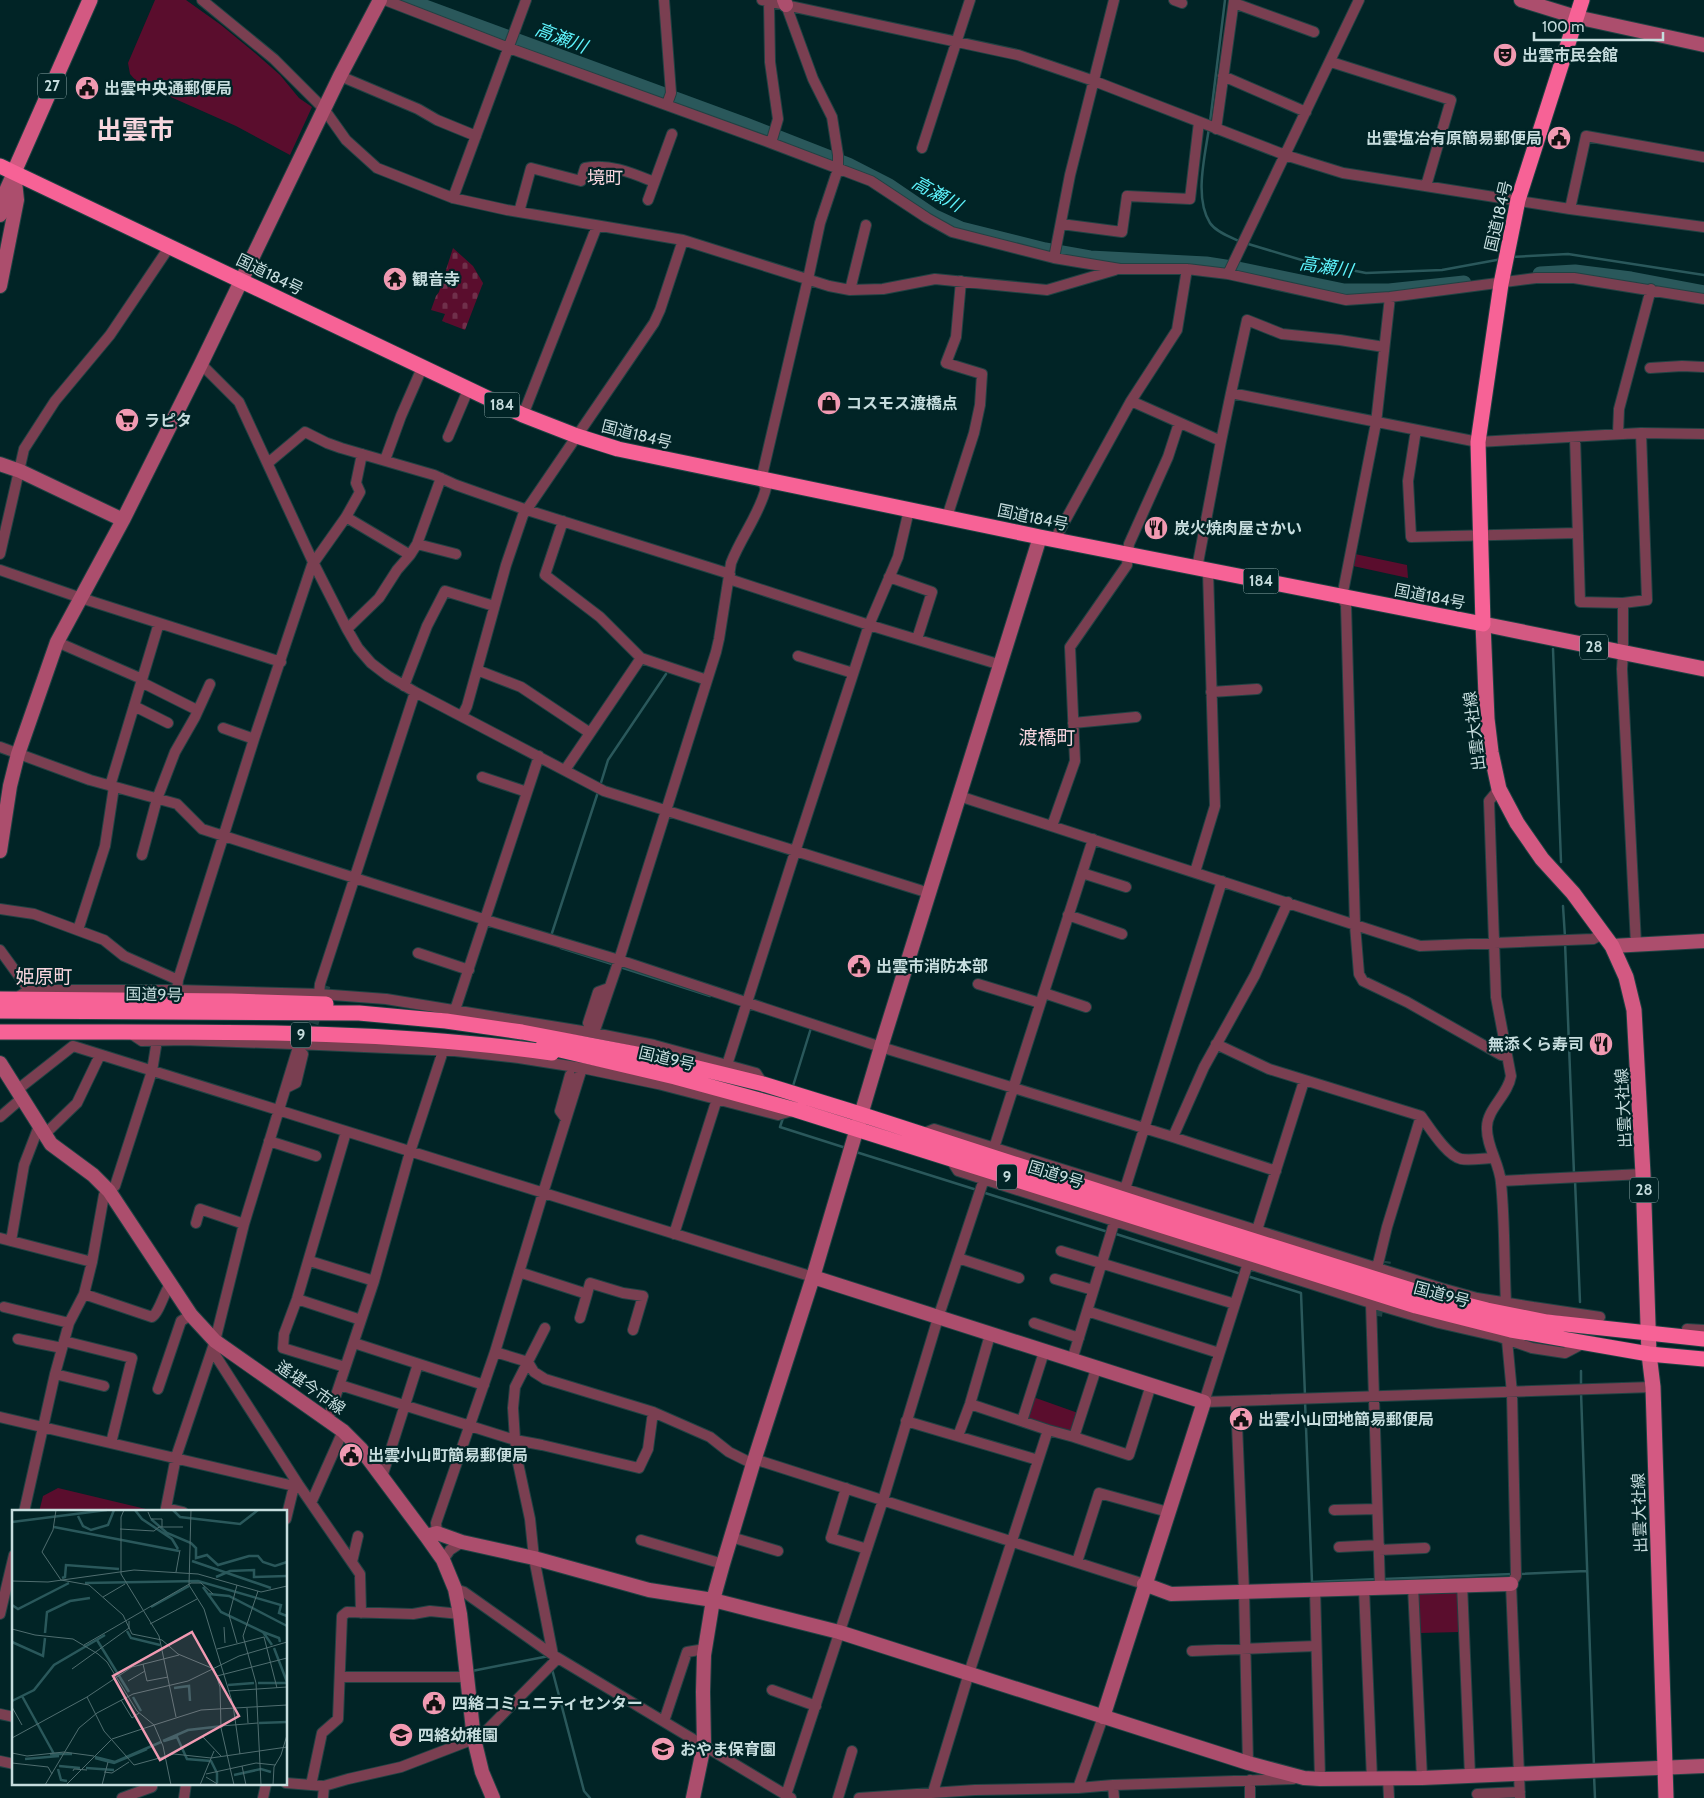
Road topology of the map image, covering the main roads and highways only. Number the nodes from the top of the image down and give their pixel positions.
1 (90, 0) edge
2 (1582, 0) edge
3 (0, 166) edge
4 (14, 172) junction
5 (1483, 624) junction
6 (1704, 669) edge
7 (0, 999) edge
8 (0, 1011) edge
9 (307, 1014) junction
10 (451, 1015) junction
11 (0, 1032) edge
12 (601, 1060) junction
13 (858, 1121) junction
14 (1699, 1333) edge
15 (1650, 1334) junction
16 (1649, 1354) junction
17 (1704, 1360) edge
18 (1666, 1798) edge

1 - 4 main road, 27
2 - 5 highway, 国道184号
3 - 4 highway, 国道184号 / 184
4 - 5 highway, 国道184号 / 184
5 - 6 main road, 28
5 - 15 main road, 出雲大社線 / 28
7 - 10 highway, 9
8 - 9 highway, 国道9号 / 9
9 - 10 highway, 国道9号 / 9
9 - 12 highway, 国道9号 / 9
10 - 13 highway, 国道9号 / 9
11 - 12 highway, 9
12 - 13 highway, 国道9号 / 9
13 - 15 highway, 国道9号 / 9
13 - 16 highway, 国道9号 / 9
14 - 15 highway, 国道9号 / 9
15 - 16 main road, 出雲大社線 / 28
16 - 17 highway, 国道9号 / 9
16 - 18 main road, 出雲大社線 / 28

